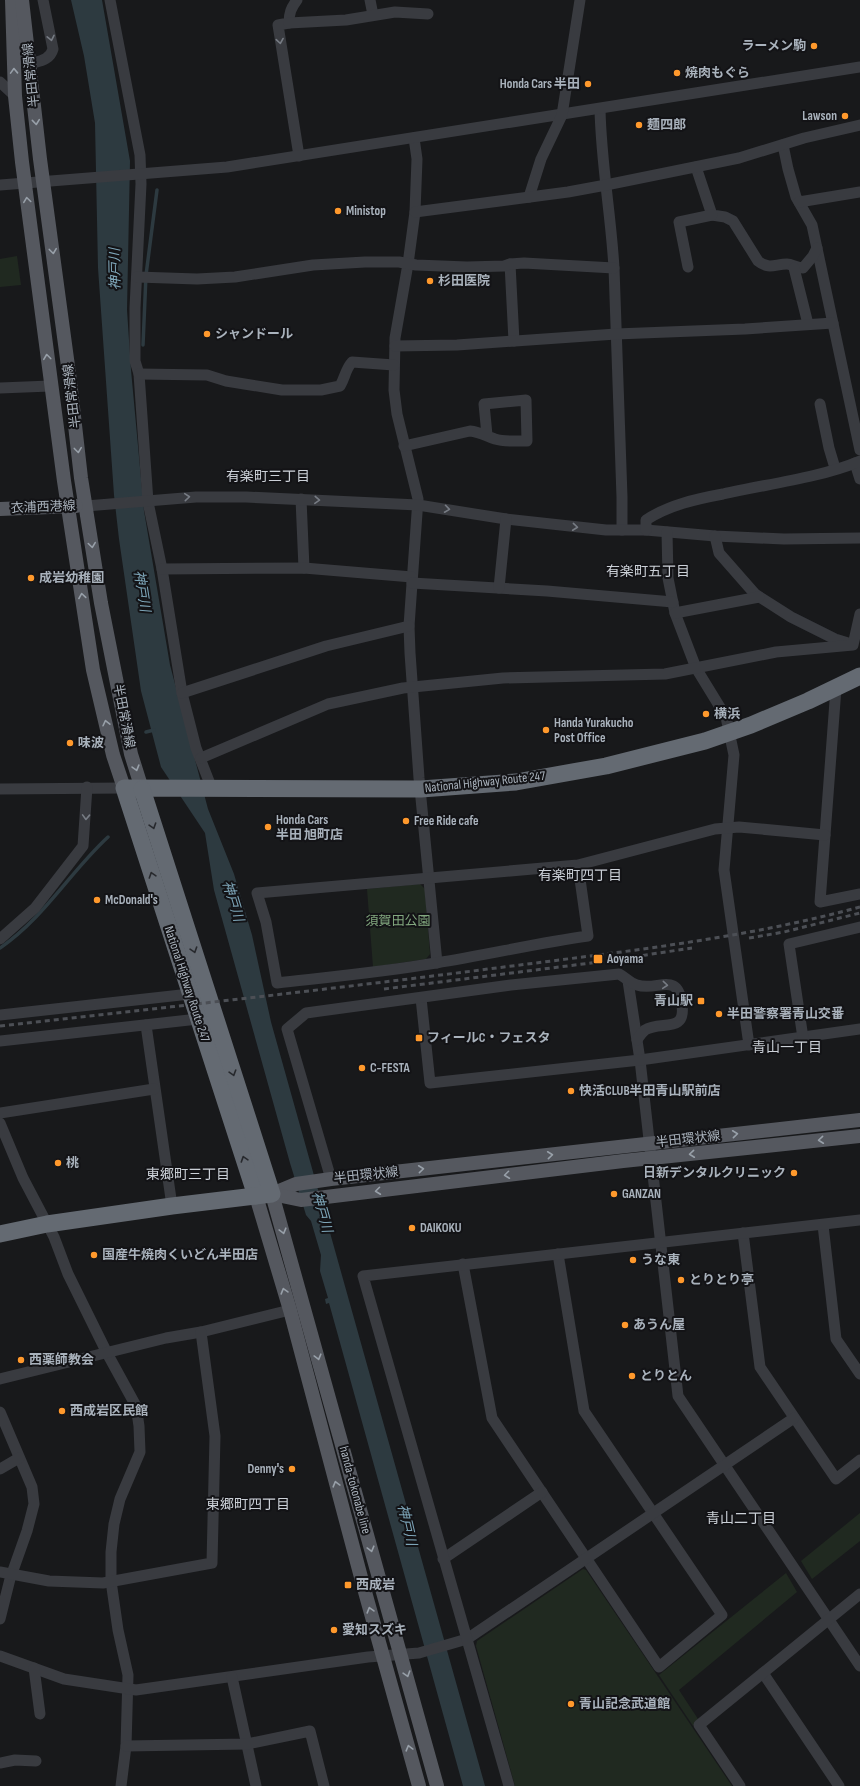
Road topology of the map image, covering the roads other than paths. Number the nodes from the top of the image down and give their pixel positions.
1 (12, 0) edge
2 (22, 0) edge
3 (43, 0) edge
4 (110, 0) edge
5 (297, 0) edge
6 (370, 0) edge
7 (580, 0) edge
8 (428, 14) dead end
9 (373, 15) junction
10 (289, 23) junction
11 (30, 64) junction
12 (860, 67) edge
13 (0, 82) edge
14 (15, 96) junction
15 (600, 109) junction
16 (562, 115) junction
17 (860, 125) edge
18 (414, 138) junction
19 (783, 145) junction
20 (299, 156) junction
21 (696, 167) junction
22 (142, 174) junction
23 (44, 182) junction
24 (25, 183) junction
25 (0, 185) edge
26 (606, 186) junction
27 (860, 192) edge
28 (529, 197) junction
29 (799, 202) junction
30 (415, 212) junction
31 (712, 215) junction
32 (817, 248) junction
33 (408, 264) junction
34 (510, 264) junction
35 (688, 267) dead end
36 (614, 268) junction
37 (794, 268) junction
38 (143, 278) junction
39 (833, 323) junction
40 (808, 324) junction
41 (616, 334) junction
42 (514, 341) junction
43 (395, 346) junction
44 (394, 365) junction
45 (139, 374) junction
46 (50, 386) junction
47 (0, 388) edge
48 (820, 404) dead end
49 (486, 435) junction
50 (404, 446) junction
51 (860, 450) edge
52 (858, 462) edge
53 (835, 468) junction
54 (860, 479) edge
55 (301, 499) junction
56 (148, 502) junction
57 (418, 505) junction
58 (86, 506) junction
59 (68, 507) junction
60 (0, 509) edge
61 (506, 519) junction
62 (622, 530) junction
63 (646, 530) junction
64 (667, 532) junction
65 (715, 536) junction
66 (860, 538) edge
67 (304, 568) junction
68 (162, 569) junction
69 (412, 580) junction
70 (499, 588) junction
71 (759, 597) junction
72 (674, 607) junction
73 (860, 614) edge
74 (409, 626) junction
75 (856, 646) edge
76 (696, 668) junction
77 (860, 676) edge
78 (413, 687) junction
79 (836, 688) junction
80 (182, 693) junction
81 (730, 732) junction
82 (201, 758) junction
83 (87, 787) junction
84 (124, 788) junction
85 (0, 789) edge
86 (142, 789) junction
87 (212, 789) junction
88 (421, 789) junction
89 (727, 828) junction
90 (825, 835) junction
91 (578, 865) junction
92 (429, 878) junction
93 (860, 894) edge
94 (860, 927) edge
95 (0, 939) edge
96 (437, 963) junction
97 (628, 981) junction
98 (643, 986) junction
99 (190, 994) junction
100 (421, 998) junction
101 (631, 998) junction
102 (0, 1015) edge
103 (633, 1018) junction
104 (198, 1019) junction
105 (146, 1025) junction
106 (650, 1028) junction
107 (860, 1030) edge
108 (803, 1038) junction
109 (637, 1040) junction
110 (0, 1041) edge
111 (749, 1045) junction
112 (640, 1060) junction
113 (154, 1089) junction
114 (0, 1113) edge
115 (860, 1120) edge
116 (0, 1124) edge
117 (860, 1136) edge
118 (649, 1144) junction
119 (651, 1158) junction
120 (329, 1179) junction
121 (264, 1195) junction
122 (172, 1206) junction
123 (860, 1220) edge
124 (47, 1224) junction
125 (823, 1225) junction
126 (743, 1233) junction
127 (0, 1234) edge
128 (660, 1242) junction
129 (558, 1254) junction
130 (463, 1264) junction
131 (290, 1310) junction
132 (201, 1332) junction
133 (106, 1354) junction
134 (860, 1374) edge
135 (0, 1380) edge
136 (0, 1412) edge
137 (794, 1418) junction
138 (19, 1458) junction
139 (860, 1460) edge
140 (724, 1466) junction
141 (0, 1469) edge
142 (542, 1492) junction
143 (654, 1513) junction
144 (443, 1559) junction
145 (586, 1560) junction
146 (0, 1572) edge
147 (12, 1575) junction
148 (111, 1581) junction
149 (860, 1594) edge
150 (0, 1618) edge
151 (829, 1620) junction
152 (467, 1639) junction
153 (401, 1655) junction
154 (0, 1656) edge
155 (384, 1656) junction
156 (860, 1666) edge
157 (34, 1668) junction
158 (763, 1673) junction
159 (232, 1677) junction
160 (128, 1689) junction
161 (40, 1714) dead end
162 (247, 1744) junction
163 (126, 1746) junction
164 (36, 1761) dead end
165 (0, 1763) edge
166 (121, 1786) edge
167 (256, 1786) edge
168 (324, 1786) edge
169 (420, 1786) edge
170 (438, 1786) edge
171 (509, 1786) edge
172 (740, 1786) edge
173 (839, 1786) edge

14 -> 1 main road, 半田常滑線
2 - 11 main road, 半田常滑線
3 -> 11 street
4 - 22 street
5 - 10 street
6 - 9 street
7 - 16 street
8 - 9 street
9 - 10 street
10 -> 20 street
11 -> 23 main road, 半田常滑線
12 - 15 street
13 - 14 street
14 - 24 main road, 半田常滑線
15 - 16 street
15 - 26 street
16 - 18 street
16 - 28 street
17 - 19 street
18 - 20 street
18 - 30 street
19 - 21 street
19 - 29 street
20 - 22 street
21 - 26 street
21 - 31 street
22 - 23 street
22 - 38 street
23 - 24 street
23 -> 58 main road, 半田常滑線
24 - 25 street
46 -> 24 main road, 半田常滑線
26 - 28 street
26 - 36 street
27 - 29 street
28 - 30 street
29 - 32 street
30 - 33 street
31 - 35 street
31 - 37 street
32 - 37 street
32 - 39 street
33 - 34 street
33 - 38 street
33 - 43 street
34 - 36 street
34 - 42 street
36 - 41 street
37 - 40 street
38 - 45 street
39 - 40 street
39 - 51 street
40 - 41 street
41 - 42 street
41 - 62 street
42 - 43 street
43 - 44 street
44 - 45 street
44 - 50 street
45 - 56 street
46 - 47 street
46 - 59 main road, 半田常滑線
48 - 53 street
49 - 49 street
49 - 50 street
50 - 57 street
52 - 53 street
52 - 54 street
53 - 63 street
56 -> 55 street
55 -> 57 street
55 - 67 street
56 - 58 street
56 - 68 street
57 -> 61 street
57 - 69 street
58 - 59 main road, 衣浦西港線
58 -> 86 main road, 半田常滑線
59 - 60 main road, 衣浦西港線
84 -> 59 main road, 半田常滑線
61 -> 62 street
61 - 70 street
62 - 63 street
63 - 64 street
64 - 65 street
64 - 72 street
65 - 66 street
65 - 71 street
67 - 68 street
67 - 69 street
68 - 80 street
69 - 70 street
69 - 74 street
70 - 72 street
71 - 72 street
71 - 75 street
72 - 76 street
73 - 75 street
74 - 78 street
74 - 80 street
75 - 76 street
76 - 78 street
76 - 81 street
77 - 79 highway, National Highway Route 247
78 - 82 street
78 - 88 street
79 - 81 highway, National Highway Route 247
79 - 90 street
80 - 82 street
81 - 88 highway, National Highway Route 247
81 - 89 street
82 - 87 street
83 - 84 street
83 - 85 street
83 -> 95 street
84 - 86 highway, National Highway Route 247
99 -> 84 highway, National Highway Route 247
86 - 87 highway, National Highway Route 247
86 -> 121 highway, National Highway Route 247
87 - 88 highway, National Highway Route 247
88 - 92 street
89 - 90 street
89 - 91 street
89 - 111 street
90 - 93 street
91 - 92 street
91 - 96 street
92 - 96 street
92 - 96 street
94 - 108 street
97 - 98 street
97 - 100 street
97 - 101 street
98 - 101 street
98 -> 106 street
99 - 102 street
99 - 104 highway, National Highway Route 247
100 - 112 street
100 - 120 street
101 - 103 street
103 - 106 street
103 - 109 street
104 - 105 street
121 -> 104 highway, National Highway Route 247
105 - 110 street
105 - 113 street
106 - 109 street
107 - 108 street
108 - 111 street
109 - 112 street
111 - 112 street
112 - 118 street
113 - 114 street
113 - 122 street
118 -> 115 main road, 半田環状線
116 - 124 street
117 -> 119 main road, 半田環状線
118 - 119 street
120 -> 118 main road, 半田環状線
119 -> 121 main road, 半田環状線
119 - 128 street
120 - 121 main road, 半田環状線
121 - 122 highway
131 -> 121 main road, handa-tokonabe line
121 -> 153 main road, handa-tokonabe line
122 - 124 highway
123 - 125 street
124 - 127 highway
124 - 133 street
125 - 126 street
125 - 134 street
126 - 128 street
126 - 137 street
128 - 129 street
128 - 140 street
129 - 130 street
129 - 143 street
130 - 142 street
130 - 144 street
131 - 132 street
155 -> 131 main road, handa-tokonabe line
132 - 133 street
132 - 148 street
133 - 135 street
133 - 148 street
136 - 138 street
137 - 139 street
137 - 140 street
138 - 141 street
138 - 147 street
140 - 143 street
140 - 151 street
142 - 144 street
142 - 145 street
143 - 145 street
143 - 145 street
144 - 152 street
145 - 152 street
146 - 147 street
147 - 148 street
147 - 150 street
148 - 160 street
149 - 151 street
151 - 156 street
151 - 158 street
152 - 153 street
152 - 171 street
153 - 155 street
153 -> 170 main road, handa-tokonabe line
154 - 157 street
155 - 159 street
169 -> 155 main road, handa-tokonabe line
157 - 160 street
157 - 161 street
158 - 172 street
158 - 173 street
159 - 160 street
159 - 162 street
160 - 163 street
162 - 163 street
162 - 167 street
162 - 168 street
163 - 166 street
164 - 165 street

